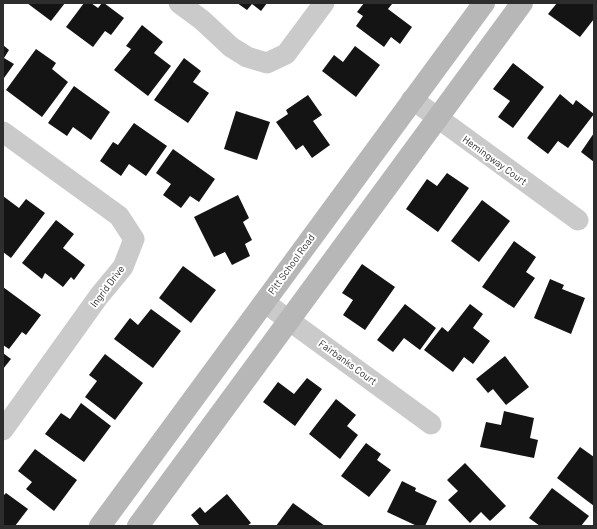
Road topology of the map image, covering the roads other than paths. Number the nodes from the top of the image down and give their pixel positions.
1 (179, 3) edge
2 (324, 3) edge
3 (484, 3) edge
4 (522, 3) edge
5 (412, 99) junction
6 (437, 118) junction
7 (3, 132) edge
8 (578, 220) dead end
9 (264, 302) junction
10 (289, 320) junction
11 (431, 424) dead end
12 (3, 430) edge
13 (100, 526) edge
14 (138, 526) edge

1 - 2 street
3 - 5 main road, Pitt School Road
4 - 6 main road
5 - 6 street, Hemingway Court
5 - 9 main road, Pitt School Road
6 - 8 street, Hemingway Court
6 - 10 main road
7 - 12 street, Ingrid Drive
9 - 10 street, Fairbanks Court
9 - 13 main road, Pitt School Road
10 - 11 street, Fairbanks Court
10 - 14 main road

